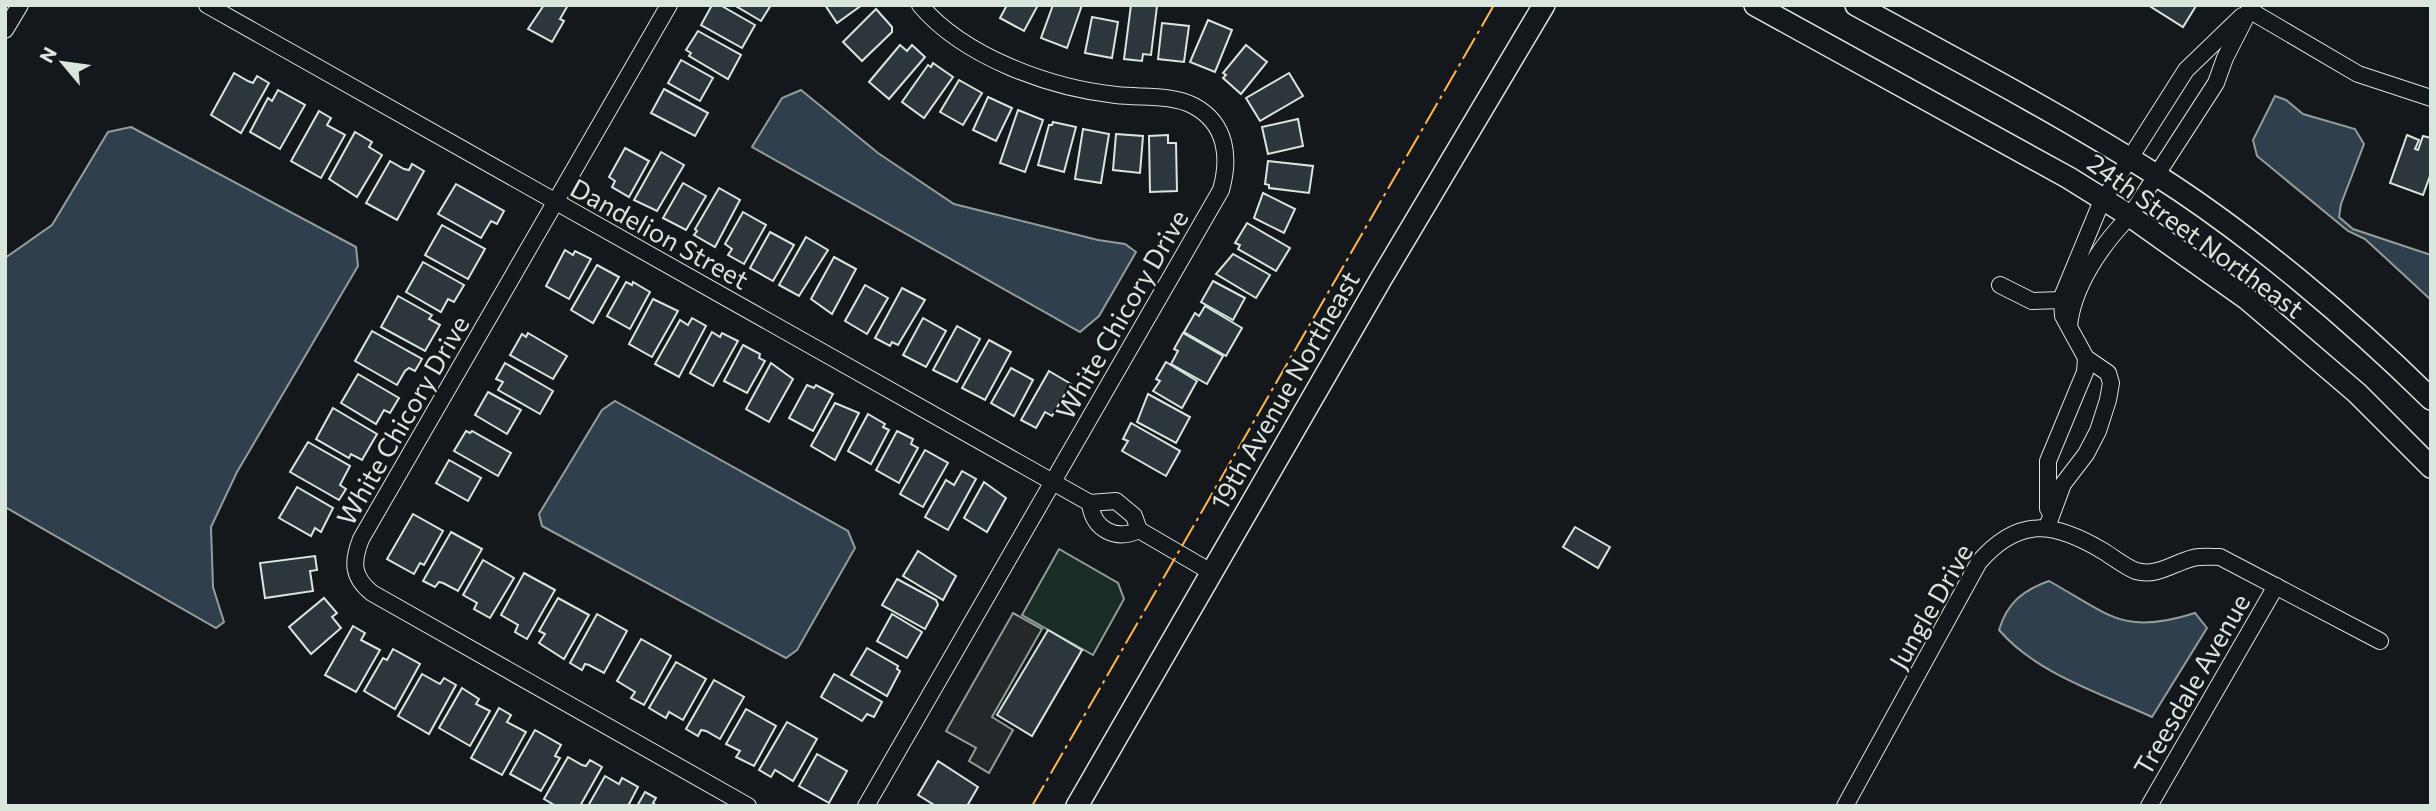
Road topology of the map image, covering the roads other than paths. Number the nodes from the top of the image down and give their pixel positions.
1 (20, 5) edge
2 (207, 5) edge
3 (669, 5) edge
4 (920, 5) edge
5 (1544, 5) edge
6 (1755, 5) edge
7 (1856, 5) edge
8 (2250, 8) edge
9 (5, 30) edge
10 (2431, 98) edge
11 (2130, 159) junction
12 (2157, 176) junction
13 (2104, 199) junction
14 (555, 202) junction
15 (2130, 216) junction
16 (2000, 285) dead end
17 (2062, 300) junction
18 (2069, 326) junction
19 (2086, 358) junction
20 (2431, 398) edge
21 (2431, 467) edge
22 (1054, 482) junction
23 (1090, 503) junction
24 (2047, 527) junction
25 (1139, 530) junction
26 (1211, 572) junction
27 (2276, 586) junction
28 (2380, 642) dead end
29 (748, 806) edge
30 (866, 806) edge
31 (1077, 806) edge
32 (1845, 806) edge
33 (2149, 806) edge

1 - 9 street
2 - 14 street, Dandelion Street
3 - 14 street, White Chicory Drive
4 - 22 street, White Chicory Drive
5 - 26 street, 19th Avenue Northeast
6 - 13 street, 24th Street Northeast
7 - 11 street, 24th Street Northeast
8 - 10 street
8 - 11 street
8 - 12 street
11 - 12 street, 24th Street Northeast
11 - 13 street
12 - 15 street
12 - 20 street, 24th Street Northeast
13 - 15 street, 24th Street Northeast
13 - 17 street
14 - 22 street, Dandelion Street
14 - 29 street, White Chicory Drive
15 - 18 street
15 - 21 street, 24th Street Northeast
16 - 17 street
17 - 18 street
18 - 19 street
19 - 24 street
19 - 24 street
22 - 23 street, Dandelion Street
22 - 30 street, White Chicory Drive
23 - 25 street, Dandelion Street
23 - 25 street, Dandelion Street
24 - 27 street
24 - 32 street, Jungle Drive
25 - 26 street, Dandelion Street
26 - 31 street, 19th Avenue Northeast
27 - 28 street
27 - 33 street, Treesdale Avenue

